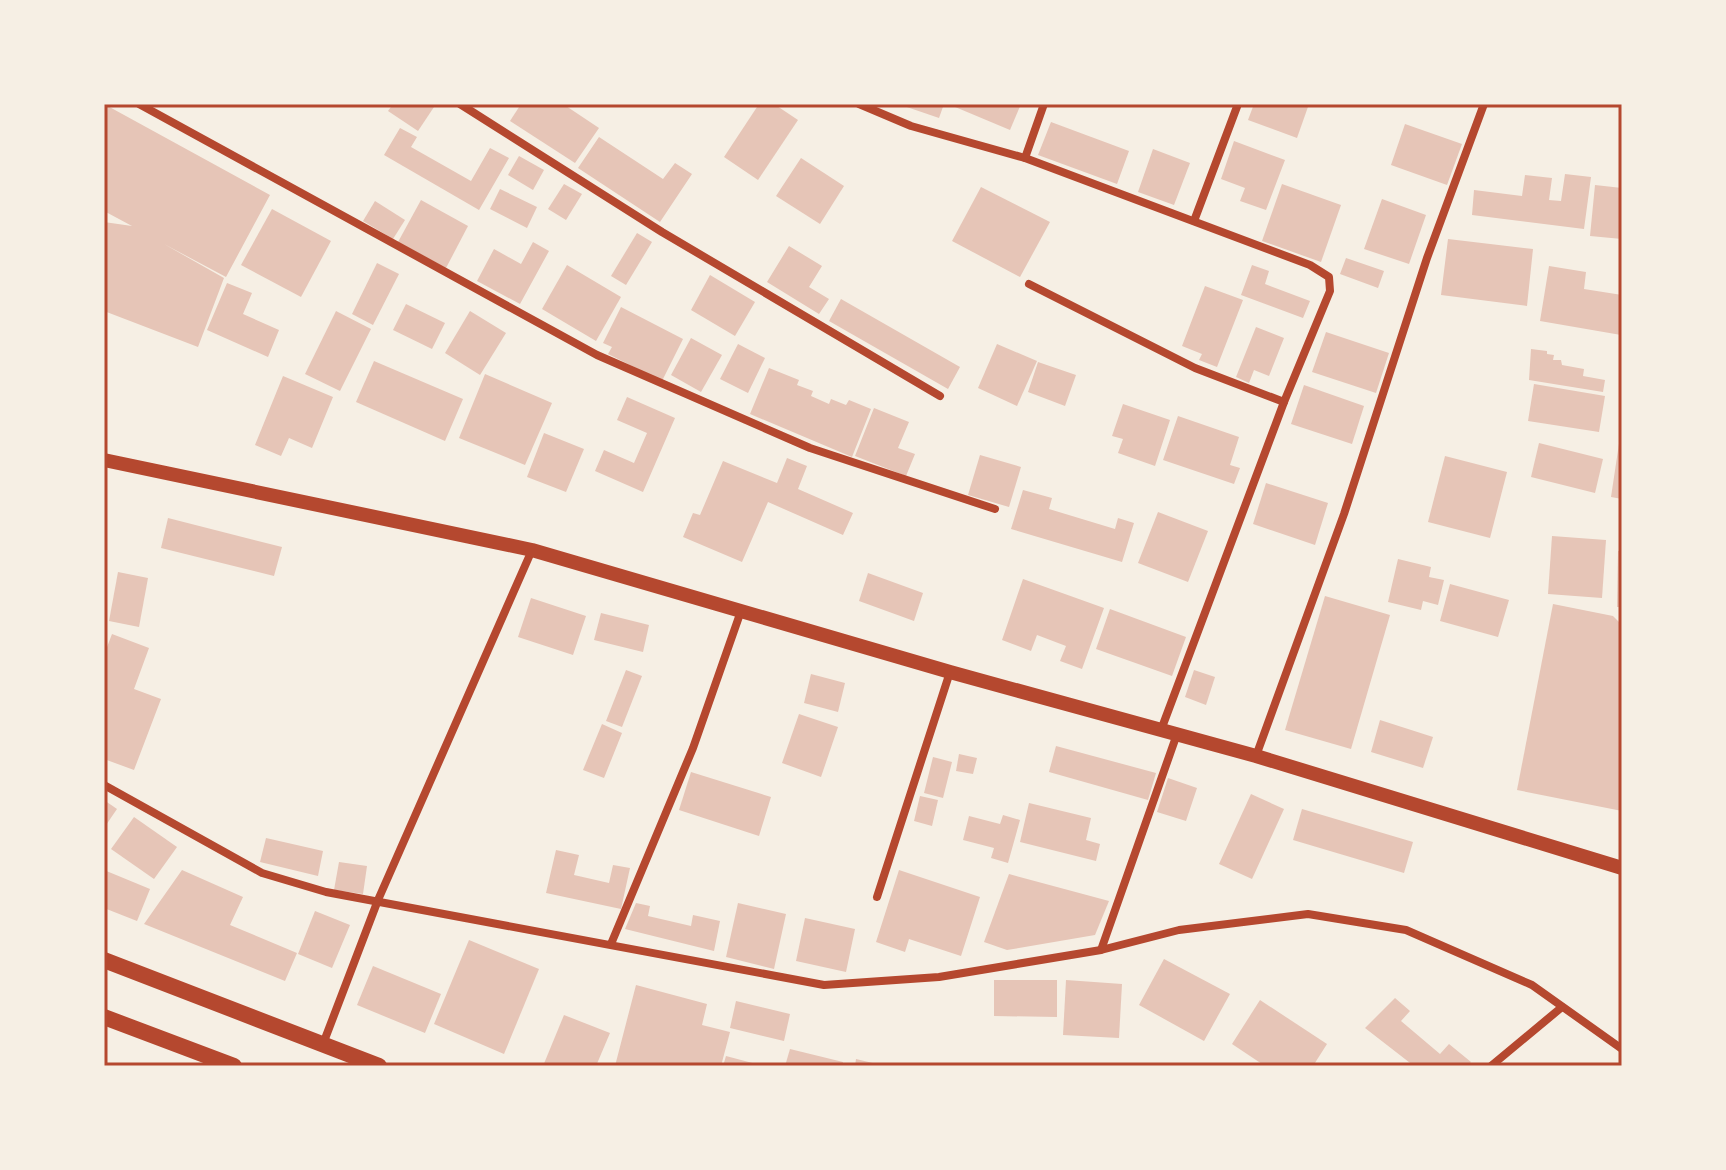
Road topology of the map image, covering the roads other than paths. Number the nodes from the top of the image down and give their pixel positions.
1 (139, 104) edge
2 (460, 104) edge
3 (859, 104) edge
4 (1044, 104) edge
5 (1238, 104) edge
6 (1484, 104) edge
7 (1025, 158) junction
8 (1194, 221) junction
9 (1029, 284) dead end
10 (940, 396) dead end
11 (1284, 402) junction
12 (104, 460) edge
13 (995, 509) dead end
14 (532, 550) junction
15 (741, 611) junction
16 (950, 672) junction
17 (1161, 730) junction
18 (1177, 734) junction
19 (1256, 756) junction
20 (104, 785) edge
21 (1622, 868) edge
22 (877, 897) dead end
23 (378, 900) junction
24 (611, 944) junction
25 (1101, 950) junction
26 (104, 960) edge
27 (1562, 1007) junction
28 (104, 1017) edge
29 (323, 1044) junction
30 (1622, 1049) edge
31 (234, 1066) edge
32 (379, 1066) edge
33 (1491, 1066) edge

1 - 13 street
2 - 10 street
3 - 7 street
4 - 7 street
5 - 8 street
6 - 19 street
7 - 8 street
8 - 11 street
9 - 11 street
11 - 17 street
12 - 14 street
14 - 15 street
14 - 23 street
15 - 16 street
15 - 24 street
16 - 17 street
16 - 22 street
17 - 18 street
18 - 19 street
18 - 25 street
19 - 21 street
20 - 23 street
23 - 24 street
23 - 29 street
24 - 25 street
25 - 27 street
26 - 29 main road
27 - 30 street
27 - 33 street
28 - 31 main road
29 - 32 main road

